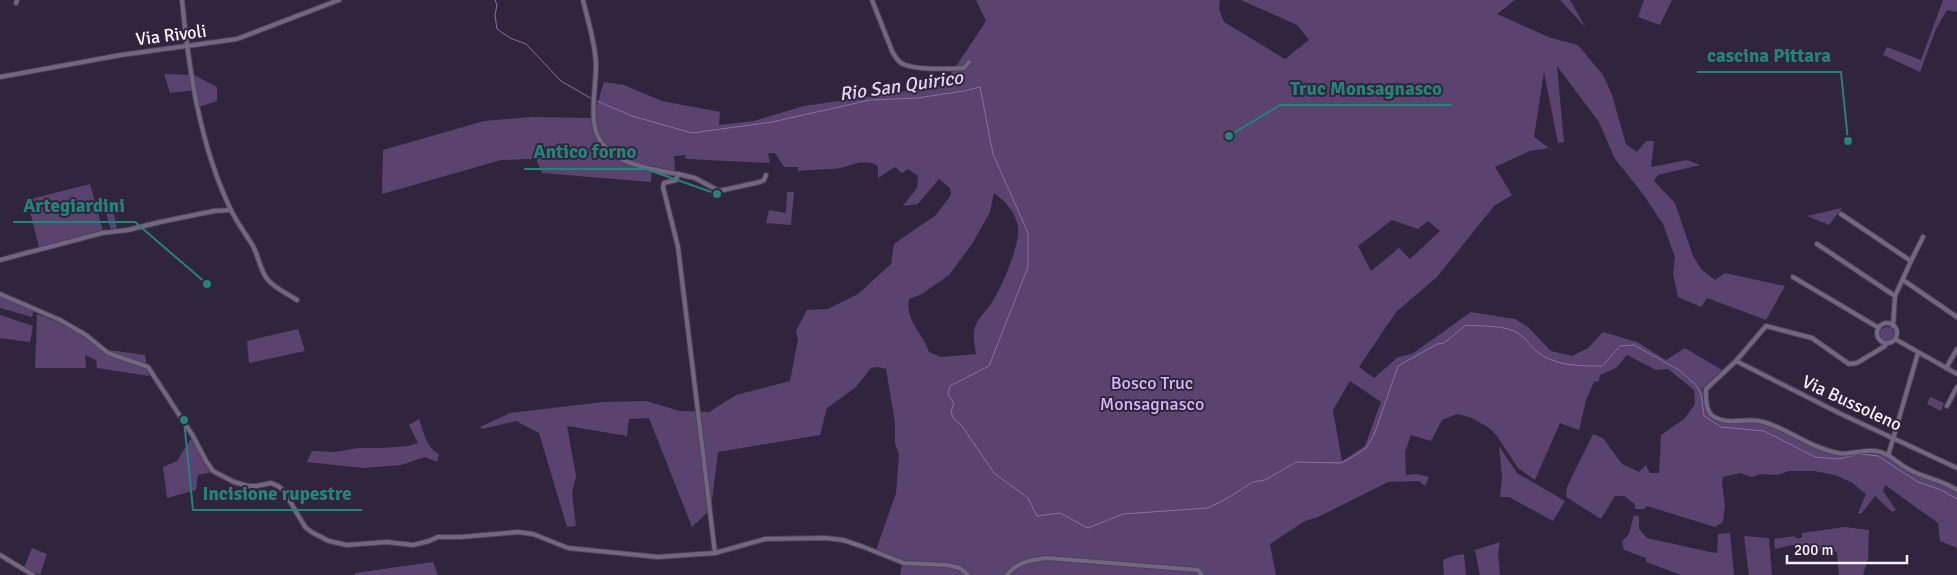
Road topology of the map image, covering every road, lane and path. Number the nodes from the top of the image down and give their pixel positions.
1 (182, 0) edge
2 (339, 0) edge
3 (584, 0) edge
4 (872, 0) edge
5 (187, 46) junction
6 (969, 62) dead end
7 (0, 77) edge
8 (678, 174) junction
9 (766, 175) dead end
10 (231, 210) junction
11 (1841, 214) dead end
12 (1923, 237) dead end
13 (1817, 244) dead end
14 (0, 260) edge
15 (1910, 261) junction
16 (1793, 277) dead end
17 (1903, 280) junction
18 (0, 294) edge
19 (1895, 296) junction
20 (297, 300) dead end
21 (1957, 317) edge
22 (1893, 326) junction
23 (1879, 328) junction
24 (1895, 339) junction
25 (1886, 343) junction
26 (1957, 349) edge
27 (1918, 353) junction
28 (1736, 362) junction
29 (1946, 368) junction
30 (1957, 374) edge
31 (1957, 388) edge
32 (1947, 406) dead end
33 (1894, 438) junction
34 (1888, 456) junction
35 (1957, 468) edge
36 (1957, 490) edge
37 (714, 553) junction
38 (0, 555) edge
39 (33, 575) edge
40 (968, 575) edge
41 (1008, 575) edge
42 (1202, 575) edge

1 - 5 street
2 - 5 street, Via Rivoli
3 - 8 street
4 - 6 street
5 - 7 street, Via Rivoli
5 - 10 street
8 - 9 street
8 - 37 street
10 - 14 street
10 - 20 street
11 - 15 street
12 - 15 street
13 - 19 street
15 - 17 street
16 - 23 street
17 - 19 street
17 - 21 street
18 - 37 street
19 - 22 street
22 - 23 street
22 - 24 street
23 - 25 street
24 - 25 street
24 - 27 street
25 - 28 street
26 - 29 street
27 - 29 street
27 - 33 street
28 - 33 street, Via Bussoleno
28 - 34 street
29 - 30 street
31 - 32 street
33 - 34 street
33 - 35 street, Via Bussoleno
34 - 36 street
37 - 40 street
38 - 39 street
41 - 42 street

